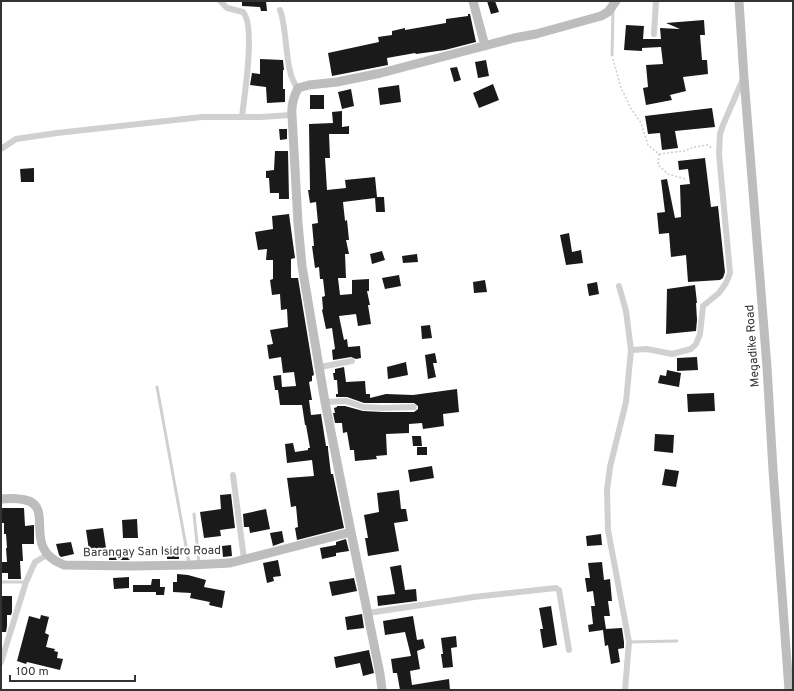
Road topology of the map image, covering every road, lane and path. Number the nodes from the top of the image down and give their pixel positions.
1 (220, 1) edge
2 (473, 1) edge
3 (656, 1) edge
4 (739, 1) edge
5 (615, 3) edge
6 (280, 10) dead end
7 (654, 34) dead end
8 (486, 46) junction
9 (612, 55) joint
10 (744, 78) junction
11 (298, 88) junction
12 (292, 116) junction
13 (242, 117) junction
14 (1, 149) edge
15 (659, 154) junction
16 (719, 154) junction
17 (685, 179) dead end
18 (618, 286) dead end
19 (631, 350) junction
20 (352, 361) dead end
21 (320, 367) junction
22 (157, 387) dead end
23 (326, 402) junction
24 (414, 408) dead end
25 (233, 475) dead end
26 (1, 499) edge
27 (194, 514) dead end
28 (351, 532) junction
29 (47, 555) junction
30 (244, 558) junction
31 (194, 565) junction
32 (2, 582) edge
33 (26, 582) junction
34 (368, 613) junction
35 (677, 641) dead end
36 (629, 642) junction
37 (569, 650) dead end
38 (1, 662) edge
39 (382, 690) edge
40 (625, 690) edge
41 (789, 690) edge

1 - 13 street
2 - 8 street
3 - 7 street
4 - 10 street, Megadike Road
5 - 8 street
5 - 9 lane
6 - 11 street
8 - 11 street
9 - 15 path
10 - 16 street
10 - 41 street, Megadike Road
11 - 12 street
12 - 13 street
12 - 21 street
13 - 14 street
15 - 16 path
15 - 17 path
16 - 19 street
18 - 19 street
19 - 36 street
20 - 21 street
21 - 23 street
22 - 31 lane
23 - 24 street
23 - 28 street
25 - 30 street
26 - 29 street
27 - 31 lane
28 - 30 street, Barangay San Isidro Road
28 - 34 street
29 - 31 street, Barangay San Isidro Road
29 - 33 street
30 - 31 street, Barangay San Isidro Road
32 - 33 lane
33 - 38 street
34 - 37 street
34 - 39 street
35 - 36 lane
36 - 40 street

